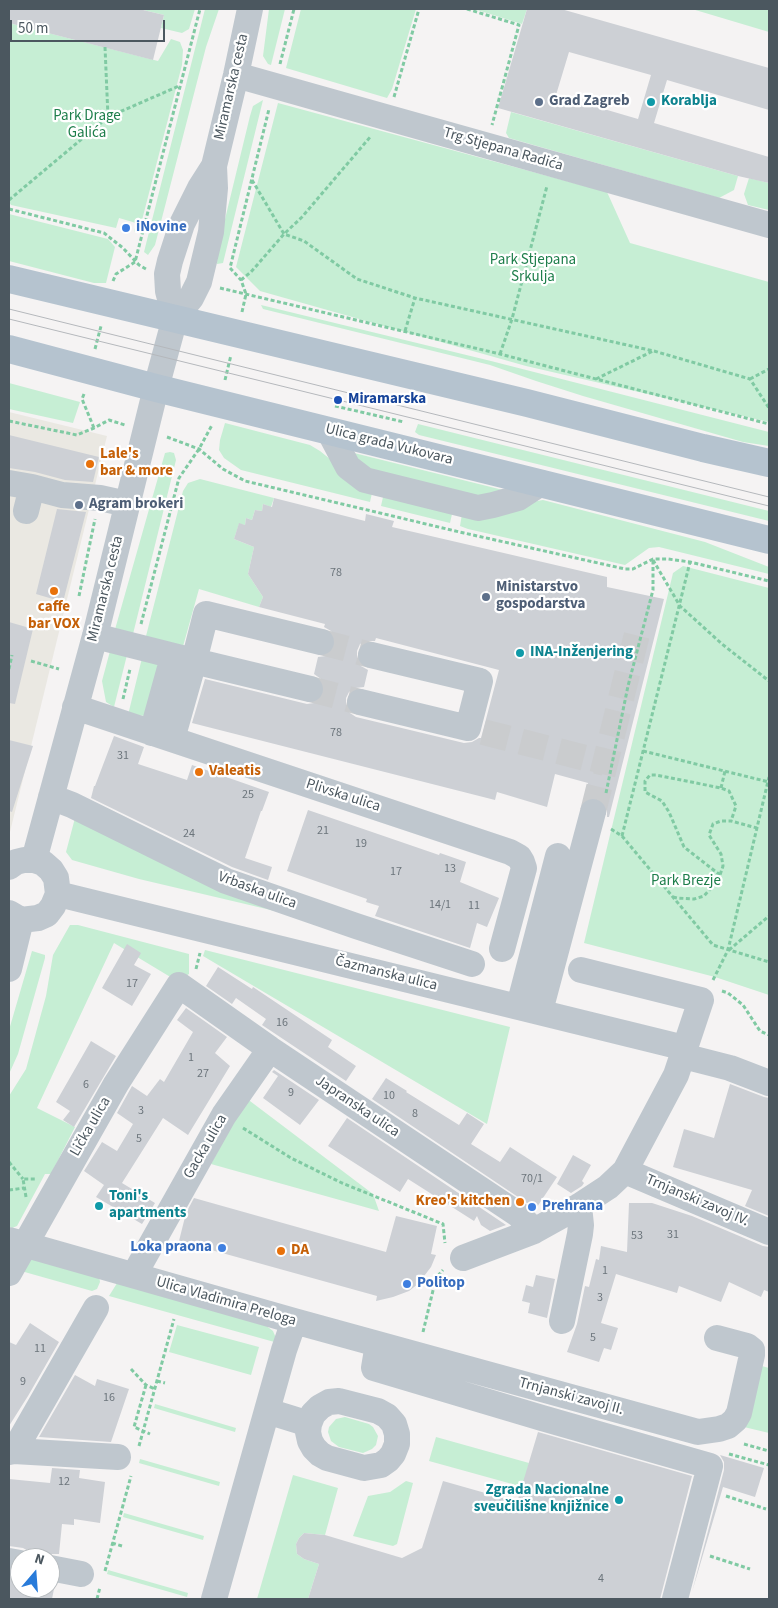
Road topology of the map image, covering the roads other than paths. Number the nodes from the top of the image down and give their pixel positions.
1 (250, 9) edge
2 (236, 75) junction
3 (769, 225) edge
4 (9, 279) edge
5 (175, 318) junction
6 (9, 349) edge
7 (156, 388) junction
8 (329, 431) junction
9 (769, 463) edge
10 (541, 483) junction
11 (22, 494) edge
12 (127, 504) junction
13 (769, 540) edge
14 (95, 636) junction
15 (321, 642) tunnel mouth
16 (371, 655) tunnel mouth
17 (182, 664) junction
18 (310, 689) tunnel mouth
19 (360, 702) tunnel mouth
20 (76, 707) junction
21 (162, 736) junction
22 (51, 797) junction
23 (599, 804) tunnel mouth
24 (558, 856) dead end
25 (34, 860) junction
26 (9, 866) edge
27 (58, 894) junction
28 (15, 916) edge
29 (502, 949) dead end
30 (472, 964) dead end
31 (9, 969) edge
32 (581, 970) dead end
33 (179, 985) joint
34 (530, 1009) junction
35 (270, 1049) junction
36 (682, 1059) junction
37 (769, 1083) edge
38 (625, 1171) junction
39 (579, 1206) junction
40 (534, 1231) junction
41 (769, 1232) edge
42 (17, 1242) edge
43 (457, 1260) road end
44 (9, 1273) edge
45 (134, 1275) junction
46 (96, 1308) dead end
47 (562, 1321) dead end
48 (294, 1322) junction
49 (717, 1338) dead end
50 (378, 1344) junction
51 (444, 1362) joint
52 (267, 1411) junction
53 (309, 1424) dead end
54 (12, 1452) edge
55 (118, 1457) dead end
56 (60, 1570) edge
57 (81, 1574) dead end
58 (214, 1599) edge
59 (675, 1599) edge

1 - 2 street, Miramarska cesta
2 - 3 street, Trg Stjepana Radića
2 - 5 street, Miramarska cesta
4 - 5 main road
5 - 7 street, Miramarska cesta
5 - 9 main road
6 - 7 main road, Ulica grada Vukovara
7 - 8 main road, Ulica grada Vukovara
7 - 12 street, Miramarska cesta
8 - 10 main road, Ulica grada Vukovara
8 - 10 street
10 - 13 main road, Ulica grada Vukovara
11 - 12 street
12 - 14 street, Miramarska cesta
14 - 17 street
14 - 20 street, Miramarska cesta
15 - 17 street
16 - 19 street
17 - 18 street
17 - 21 street
20 - 21 street, Plivska ulica
20 - 22 street, Miramarska cesta
21 - 29 street, Plivska ulica
22 - 25 street, Miramarska cesta
22 - 30 street, Vrbaska ulica
23 - 34 street
24 - 34 street
25 - 26 street
25 - 27 street
27 - 28 street
27 - 34 street, Čazmanska ulica
28 - 31 street
32 - 36 street
33 - 35 street, Japranska ulica
33 - 42 street, Lička ulica
34 - 36 street, Čazmanska ulica
35 - 40 street, Japranska ulica
35 - 45 street, Gacka ulica
36 - 37 street, Čazmanska ulica
36 - 38 street
38 - 39 street
38 - 41 street, Trnjanski zavoj IV.
39 - 40 street
39 - 47 street
40 - 43 street
42 - 44 street, Lička ulica
42 - 45 street, Ulica Vladimira Preloga
45 - 48 street, Ulica Vladimira Preloga
46 - 54 street
48 - 50 street, Ulica Vladimira Preloga
48 - 52 street
49 - 51 street, Trnjanski zavoj II.
50 - 51 street, Ulica Vladimira Preloga
50 - 59 street
52 - 53 street
52 - 58 street
54 - 55 street
56 - 57 street

